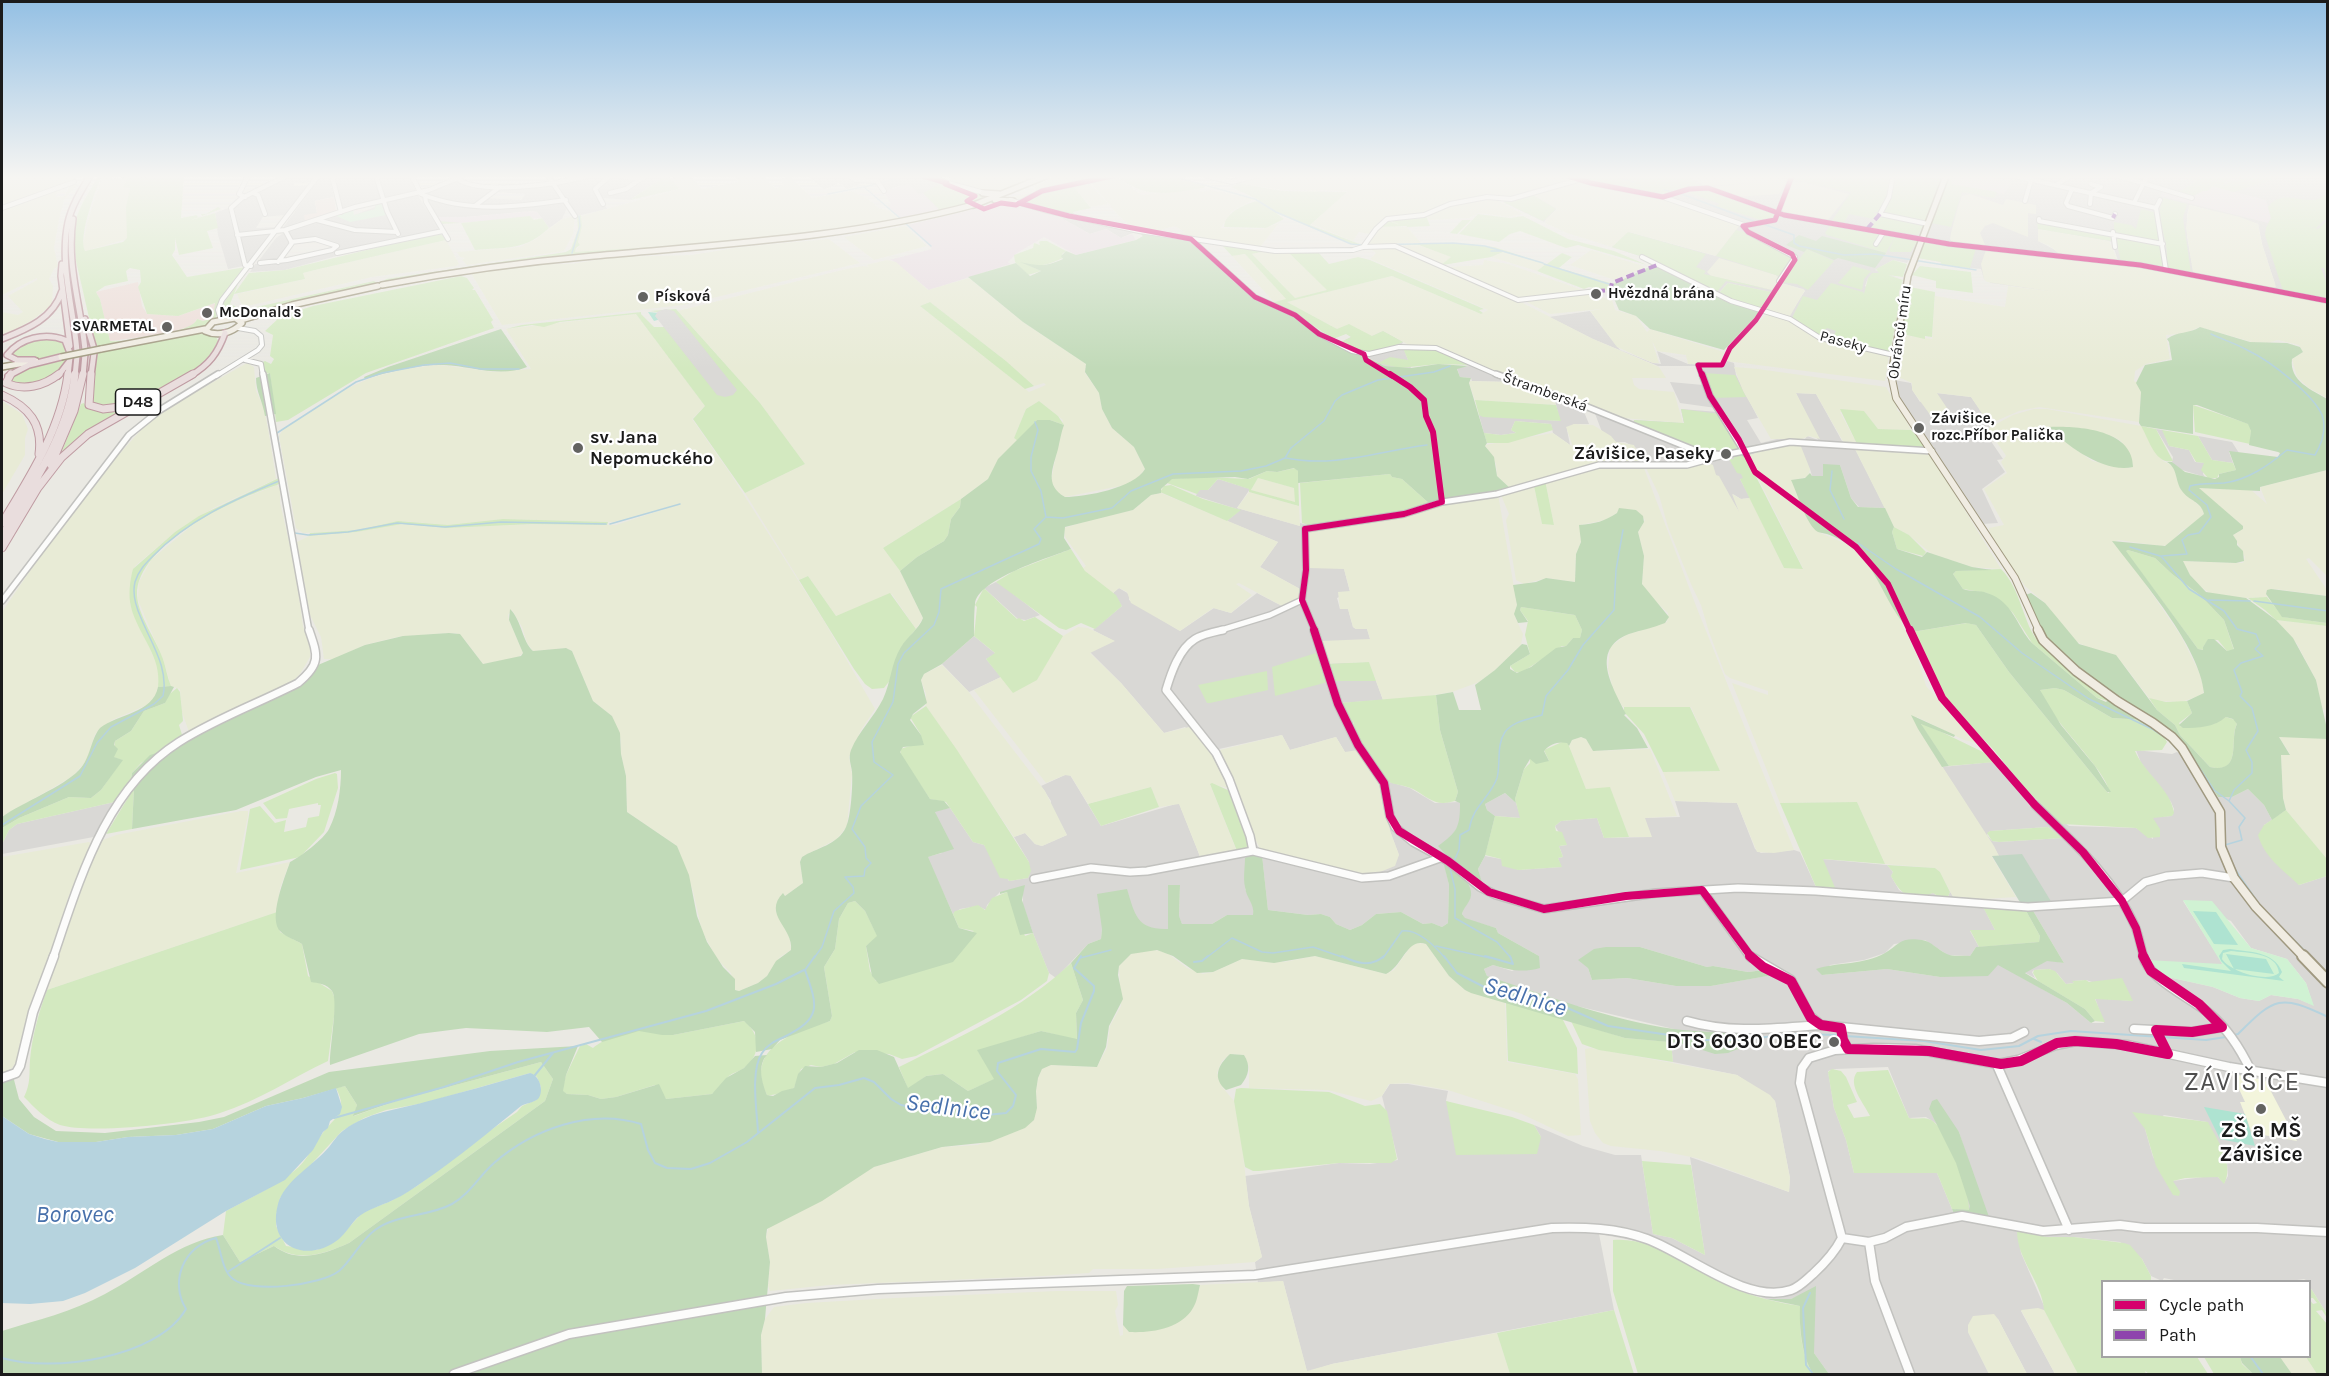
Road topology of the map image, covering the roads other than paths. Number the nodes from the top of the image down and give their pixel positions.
1 (64, 240) edge
2 (71, 240) edge
3 (238, 240) edge
4 (270, 240) edge
5 (299, 240) edge
6 (319, 240) edge
7 (400, 240) edge
8 (778, 240) edge
9 (1192, 240) edge
10 (1200, 240) edge
11 (1368, 240) edge
12 (1765, 240) edge
13 (1878, 240) edge
14 (1921, 240) edge
15 (1931, 240) edge
16 (2114, 240) edge
17 (2147, 240) edge
18 (2162, 240) edge
19 (291, 242) joint
20 (1876, 244) dead end
21 (2163, 244) junction
22 (1364, 245) junction
23 (2115, 247) dead end
24 (64, 252) junction
25 (337, 253) dead end
26 (1642, 257) dead end
27 (278, 262) junction
28 (260, 263) dead end
29 (251, 266) junction
30 (2166, 270) junction
31 (1779, 281) dead end
32 (62, 285) junction
33 (1597, 291) dead end
34 (2328, 300) edge
35 (81, 310) junction
36 (221, 320) junction
37 (241, 320) junction
38 (238, 328) junction
39 (205, 329) junction
40 (225, 333) junction
41 (215, 334) junction
42 (2, 339) edge
43 (77, 354) junction
44 (1894, 355) junction
45 (61, 357) junction
46 (244, 360) junction
47 (1698, 365) dead end
48 (2, 367) edge
49 (2, 395) edge
50 (1932, 451) junction
51 (1745, 453) junction
52 (1724, 455) junction
53 (34, 468) junction
54 (37, 489) junction
55 (2, 523) edge
56 (2, 536) edge
57 (2, 548) edge
58 (2, 600) edge
59 (1302, 600) junction
60 (2035, 805) dead end
61 (1253, 851) junction
62 (1440, 858) junction
63 (2234, 878) junction
64 (1034, 879) dead end
65 (1702, 890) junction
66 (2122, 901) junction
67 (2328, 982) edge
68 (1687, 1021) dead end
69 (1821, 1025) junction
70 (1841, 1029) junction
71 (2134, 1029) dead end
72 (2224, 1029) junction
73 (2024, 1032) dead end
74 (1846, 1045) junction
75 (1996, 1064) junction
76 (2251, 1071) junction
77 (2, 1078) edge
78 (2328, 1083) edge
79 (2069, 1230) junction
80 (2328, 1232) edge
81 (1842, 1239) junction
82 (1869, 1242) junction
83 (454, 1374) edge
84 (1910, 1374) edge

1 - 24 highway, D48
2 - 35 highway, D48
3 - 29 street
4 - 29 street
5 - 19 street
6 - 27 street
7 - 25 street
8 - 37 main road
9 - 52 street, Štramberská
10 - 22 street
11 - 22 street
12 - 31 street
13 - 20 street
14 - 44 main road, Obránců míru
15 - 30 street
16 - 23 street
17 - 21 street
18 - 21 street
19 - 27 street
21 - 30 street
22 - 33 street
24 - 32 highway, D48
24 - 43 highway, D48
26 - 44 street, Paseky
27 - 28 street
29 - 36 street
30 - 34 street
32 - 42 highway, D48
32 - 43 highway, D48
35 - 41 highway, D48
35 - 43 highway, D48
36 - 37 main road
36 - 39 main road
37 - 38 main road
38 - 40 main road
38 - 46 street
39 - 41 main road
39 - 45 main road, bridge
40 - 41 main road
40 - 54 highway, D48
43 - 45 highway
43 - 45 highway
43 - 53 highway, D48
43 - 54 highway, D48
43 - 56 highway, D48
44 - 50 main road, Obránců míru
45 - 48 main road
46 - 58 street
46 - 77 street
47 - 51 street
49 - 53 highway, D48
50 - 51 street, Štramberská
50 - 63 main road
51 - 52 street, Štramberská
52 - 59 street
53 - 55 highway, D48
54 - 57 highway, D48
59 - 61 street
59 - 62 street
60 - 66 street
61 - 62 street
61 - 64 street
62 - 65 street
63 - 66 street
63 - 67 main road
65 - 66 street
65 - 69 street
66 - 72 street
68 - 69 street
69 - 70 street
70 - 73 street
70 - 74 street
71 - 72 street
72 - 76 street
74 - 75 street
74 - 81 street
75 - 76 street
75 - 79 street
76 - 78 street
79 - 80 street
79 - 82 street
81 - 82 street
81 - 83 street
82 - 84 street

